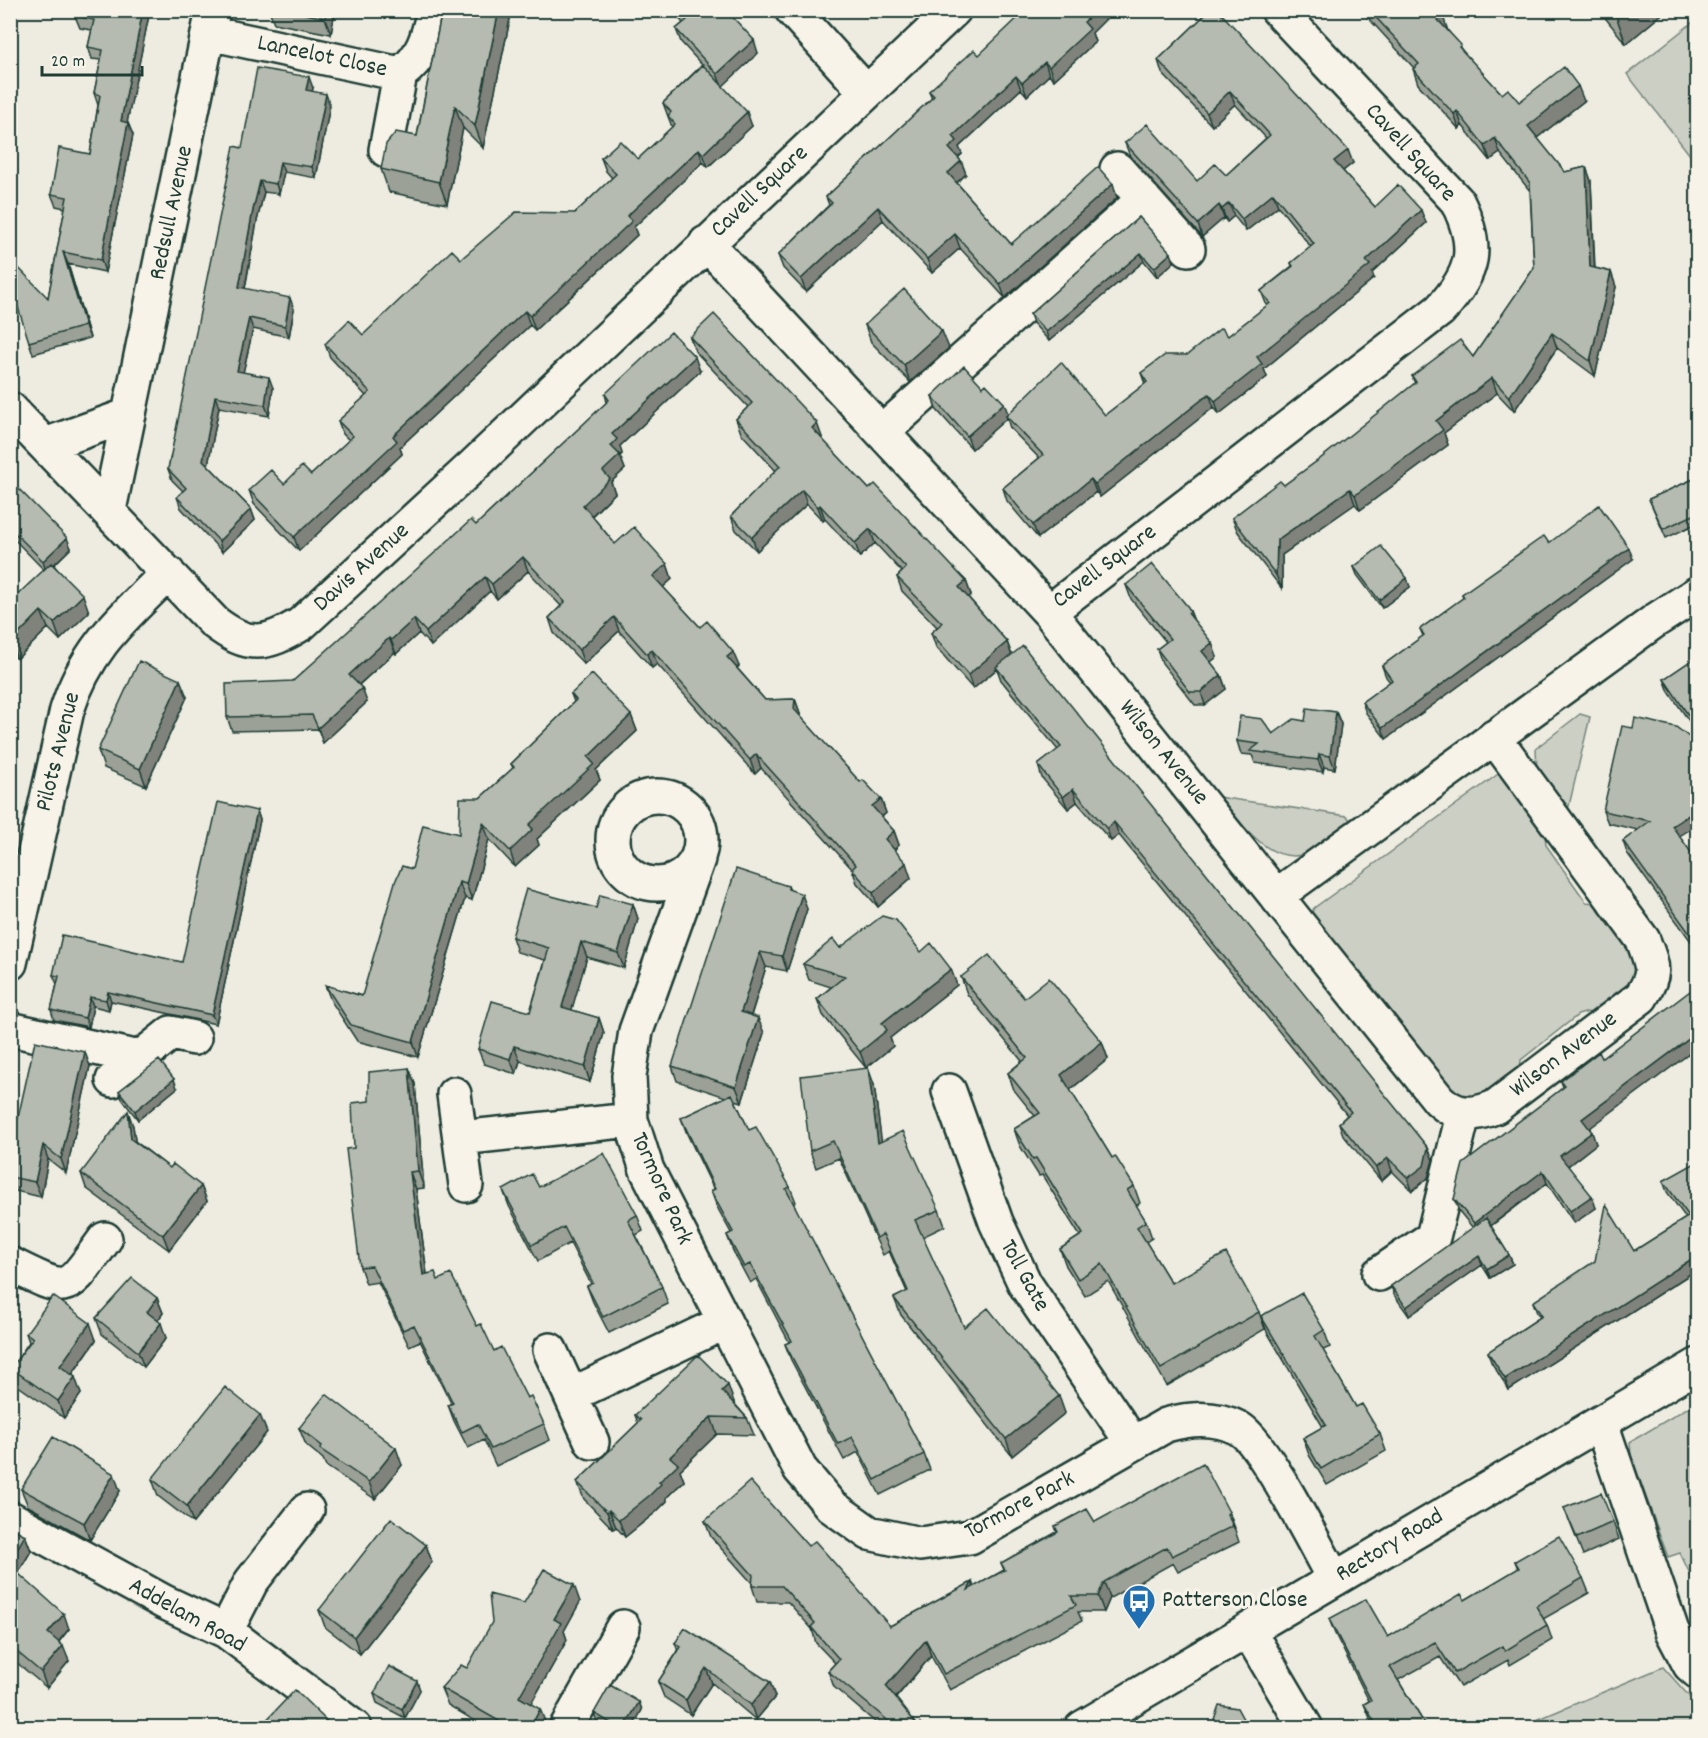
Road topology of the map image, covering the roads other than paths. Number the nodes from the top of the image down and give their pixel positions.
1 (434, 10) edge
2 (792, 10) edge
3 (954, 10) edge
4 (1278, 10) edge
5 (211, 22) edge
6 (400, 74) junction
7 (866, 92) junction
8 (386, 150) edge
9 (1117, 169) dead end
10 (1144, 199) junction
11 (706, 243) junction
12 (1188, 249) dead end
13 (10, 409) edge
14 (129, 415) junction
15 (882, 432) junction
16 (45, 445) junction
17 (109, 510) junction
18 (168, 573) junction
19 (1698, 593) edge
20 (1049, 612) junction
21 (1494, 737) junction
22 (698, 859) junction
23 (646, 884) junction
24 (1276, 896) junction
25 (16, 913) edge
26 (673, 928) junction
27 (10, 963) edge
28 (10, 1029) edge
29 (194, 1038) dead end
30 (140, 1058) junction
31 (113, 1080) dead end
32 (949, 1090) dead end
33 (454, 1094) dead end
34 (1463, 1115) junction
35 (630, 1120) junction
36 (460, 1138) junction
37 (466, 1185) dead end
38 (105, 1239) dead end
39 (10, 1264) edge
40 (1379, 1274) dead end
41 (725, 1322) junction
42 (550, 1350) dead end
43 (1698, 1365) edge
44 (571, 1395) junction
45 (1601, 1423) junction
46 (592, 1442) dead end
47 (1133, 1444) junction
48 (307, 1510) dead end
49 (10, 1518) edge
50 (1334, 1579) junction
51 (623, 1627) dead end
52 (1248, 1630) junction
53 (226, 1631) junction
54 (1695, 1666) edge
55 (355, 1728) edge
56 (566, 1728) edge
57 (1083, 1728) edge
58 (1306, 1728) edge

1 - 6 street, Lancelot Close
2 - 7 street
3 - 7 street, Cavell Square
4 - 20 street, Cavell Square
5 - 6 street, Lancelot Close
5 - 14 street, Redsull Avenue
6 - 8 street, Lancelot Close
7 - 11 street, Cavell Square
9 - 10 street
10 - 12 street
10 - 15 street
11 - 15 street, Cavell Square
11 - 18 street, Davis Avenue
13 - 16 street, Davis Avenue
14 - 16 street
14 - 17 street, Redsull Avenue
15 - 20 street, Cavell Square
16 - 17 street, Davis Avenue
17 - 18 street, Davis Avenue
18 - 25 street, Pilots Avenue
19 - 21 street
20 - 24 street, Wilson Avenue
21 - 24 street
21 - 34 street, Wilson Avenue
22 - 23 street
22 - 23 street, Tormore Park
22 - 26 street, Tormore Park
23 - 26 street, Tormore Park
24 - 34 street, Wilson Avenue
25 - 27 street, Pilots Avenue
26 - 35 street, Tormore Park
28 - 30 street
29 - 30 street
30 - 31 street
32 - 47 street, Toll Gate
33 - 36 street
34 - 40 street
35 - 36 street, Tormore Park
35 - 41 street, Tormore Park
36 - 37 street
38 - 39 street
41 - 44 street
41 - 47 street, Tormore Park
42 - 44 street
43 - 45 street, Rectory Road
44 - 46 street
45 - 50 street, Rectory Road
45 - 54 street
47 - 50 street, Tormore Park
48 - 53 street
49 - 53 street, Addelam Road
50 - 52 street, Rectory Road
51 - 56 street
52 - 57 street, Rectory Road
52 - 58 street
53 - 55 street, Addelam Road

